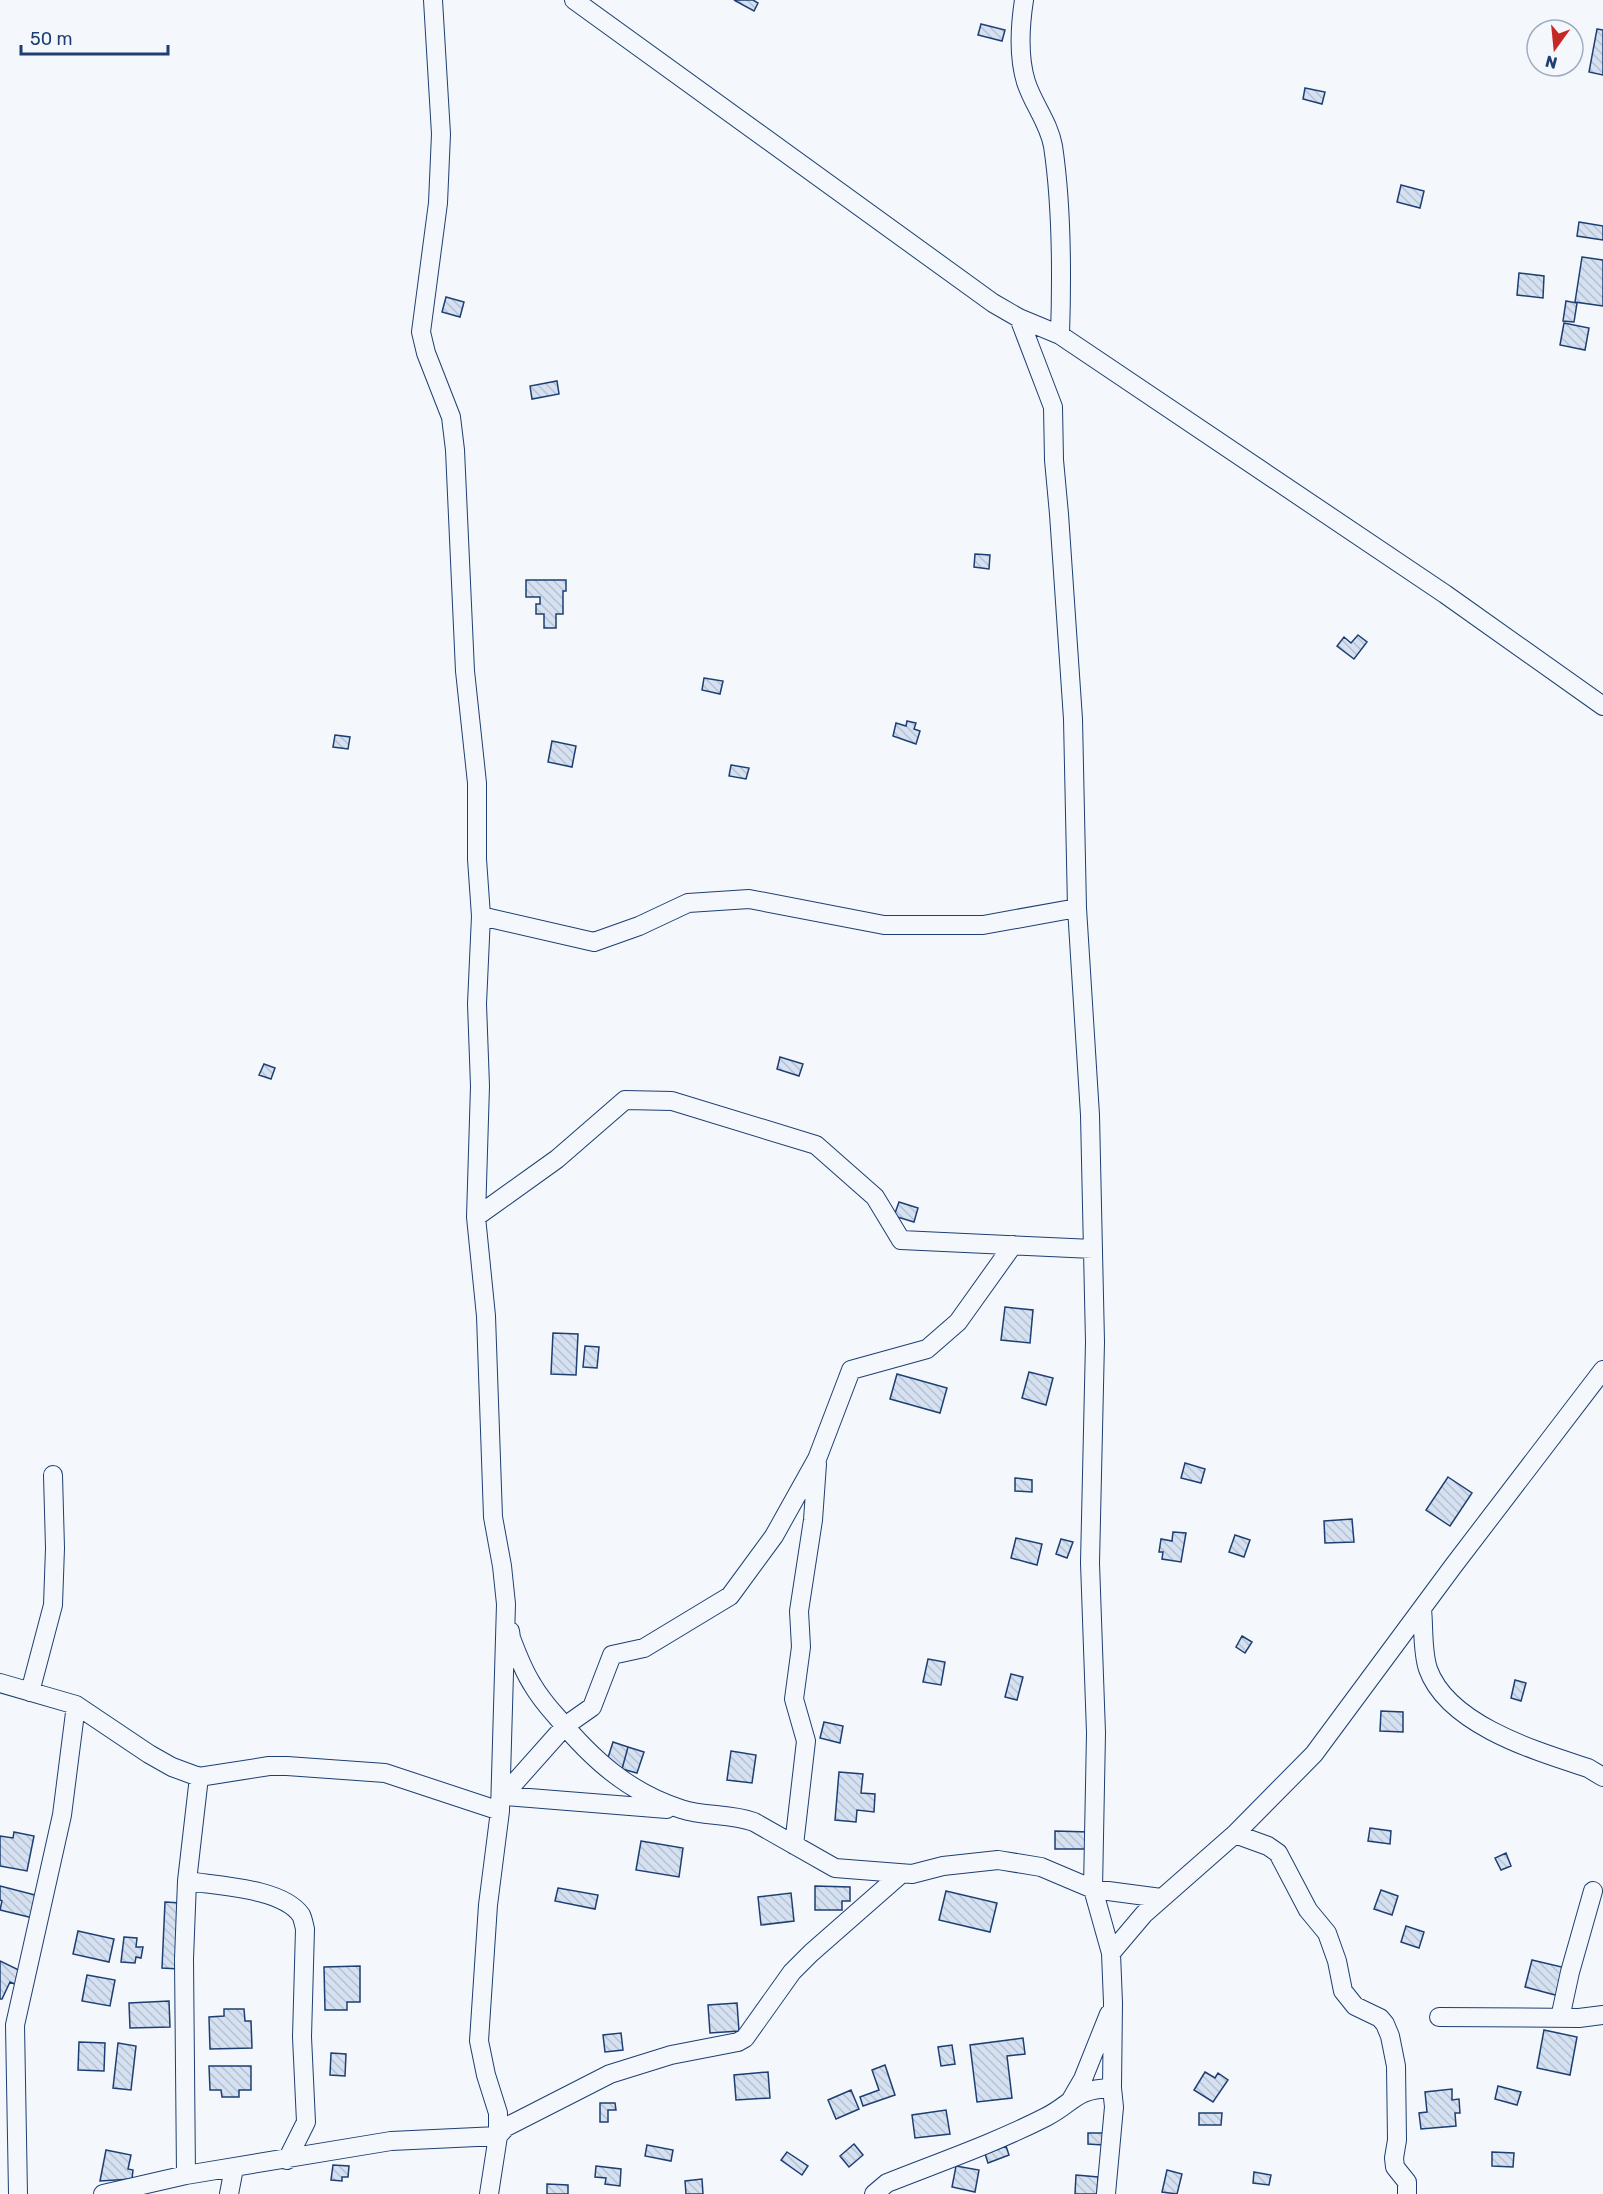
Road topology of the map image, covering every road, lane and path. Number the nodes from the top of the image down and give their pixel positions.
1 (433, 0) edge
2 (574, 0) edge
3 (1024, 0) edge
4 (1018, 318) junction
5 (1060, 335) junction
6 (1603, 706) edge
7 (1077, 908) junction
8 (481, 916) junction
9 (476, 1217) junction
10 (1013, 1245) junction
11 (1093, 1249) junction
12 (1603, 1370) edge
13 (817, 1459) junction
14 (53, 1475) dead end
15 (1422, 1609) junction
16 (505, 1624) junction
17 (0, 1685) edge
18 (30, 1692) junction
19 (76, 1705) junction
20 (565, 1726) junction
21 (199, 1776) junction
22 (1603, 1777) edge
23 (502, 1802) junction
24 (683, 1810) junction
25 (1235, 1834) junction
26 (794, 1845) junction
27 (901, 1874) junction
28 (187, 1881) junction
29 (1094, 1889) junction
30 (1593, 1891) dead end
31 (1161, 1898) junction
32 (1111, 1953) junction
33 (1113, 2003) junction
34 (1603, 2015) edge
35 (1439, 2017) dead end
36 (1560, 2018) junction
37 (1112, 2088) junction
38 (1072, 2098) junction
39 (498, 2136) junction
40 (287, 2160) junction
41 (234, 2168) junction
42 (186, 2175) junction
43 (18, 2194) edge
44 (104, 2194) edge
45 (229, 2194) edge
46 (489, 2194) edge
47 (874, 2194) edge
48 (1106, 2194) edge
49 (1407, 2194) edge

1 - 8 street
2 - 4 street
3 - 5 street
4 - 5 street
4 - 7 street
5 - 6 street
7 - 8 street
7 - 11 street
8 - 9 street
9 - 10 street
9 - 16 street
10 - 11 street
10 - 13 street
11 - 29 street
12 - 15 street
13 - 20 street
13 - 26 street
14 - 18 street
15 - 22 street
15 - 25 street
16 - 20 street
16 - 23 street
17 - 18 street
18 - 19 street
19 - 21 street
19 - 43 street
20 - 23 street
20 - 24 street
21 - 23 street
21 - 28 street
23 - 24 street
23 - 39 street
24 - 26 street
25 - 31 street
25 - 49 street
26 - 27 street
27 - 29 street
27 - 39 street
28 - 40 street
28 - 42 street
29 - 31 street
29 - 32 street
30 - 36 street
31 - 32 street
32 - 33 street
33 - 37 street
33 - 38 street
34 - 36 street
35 - 36 street
37 - 38 street
37 - 48 street
38 - 47 street
39 - 40 street
39 - 46 street
40 - 41 street
41 - 42 street
41 - 45 street
42 - 44 street

